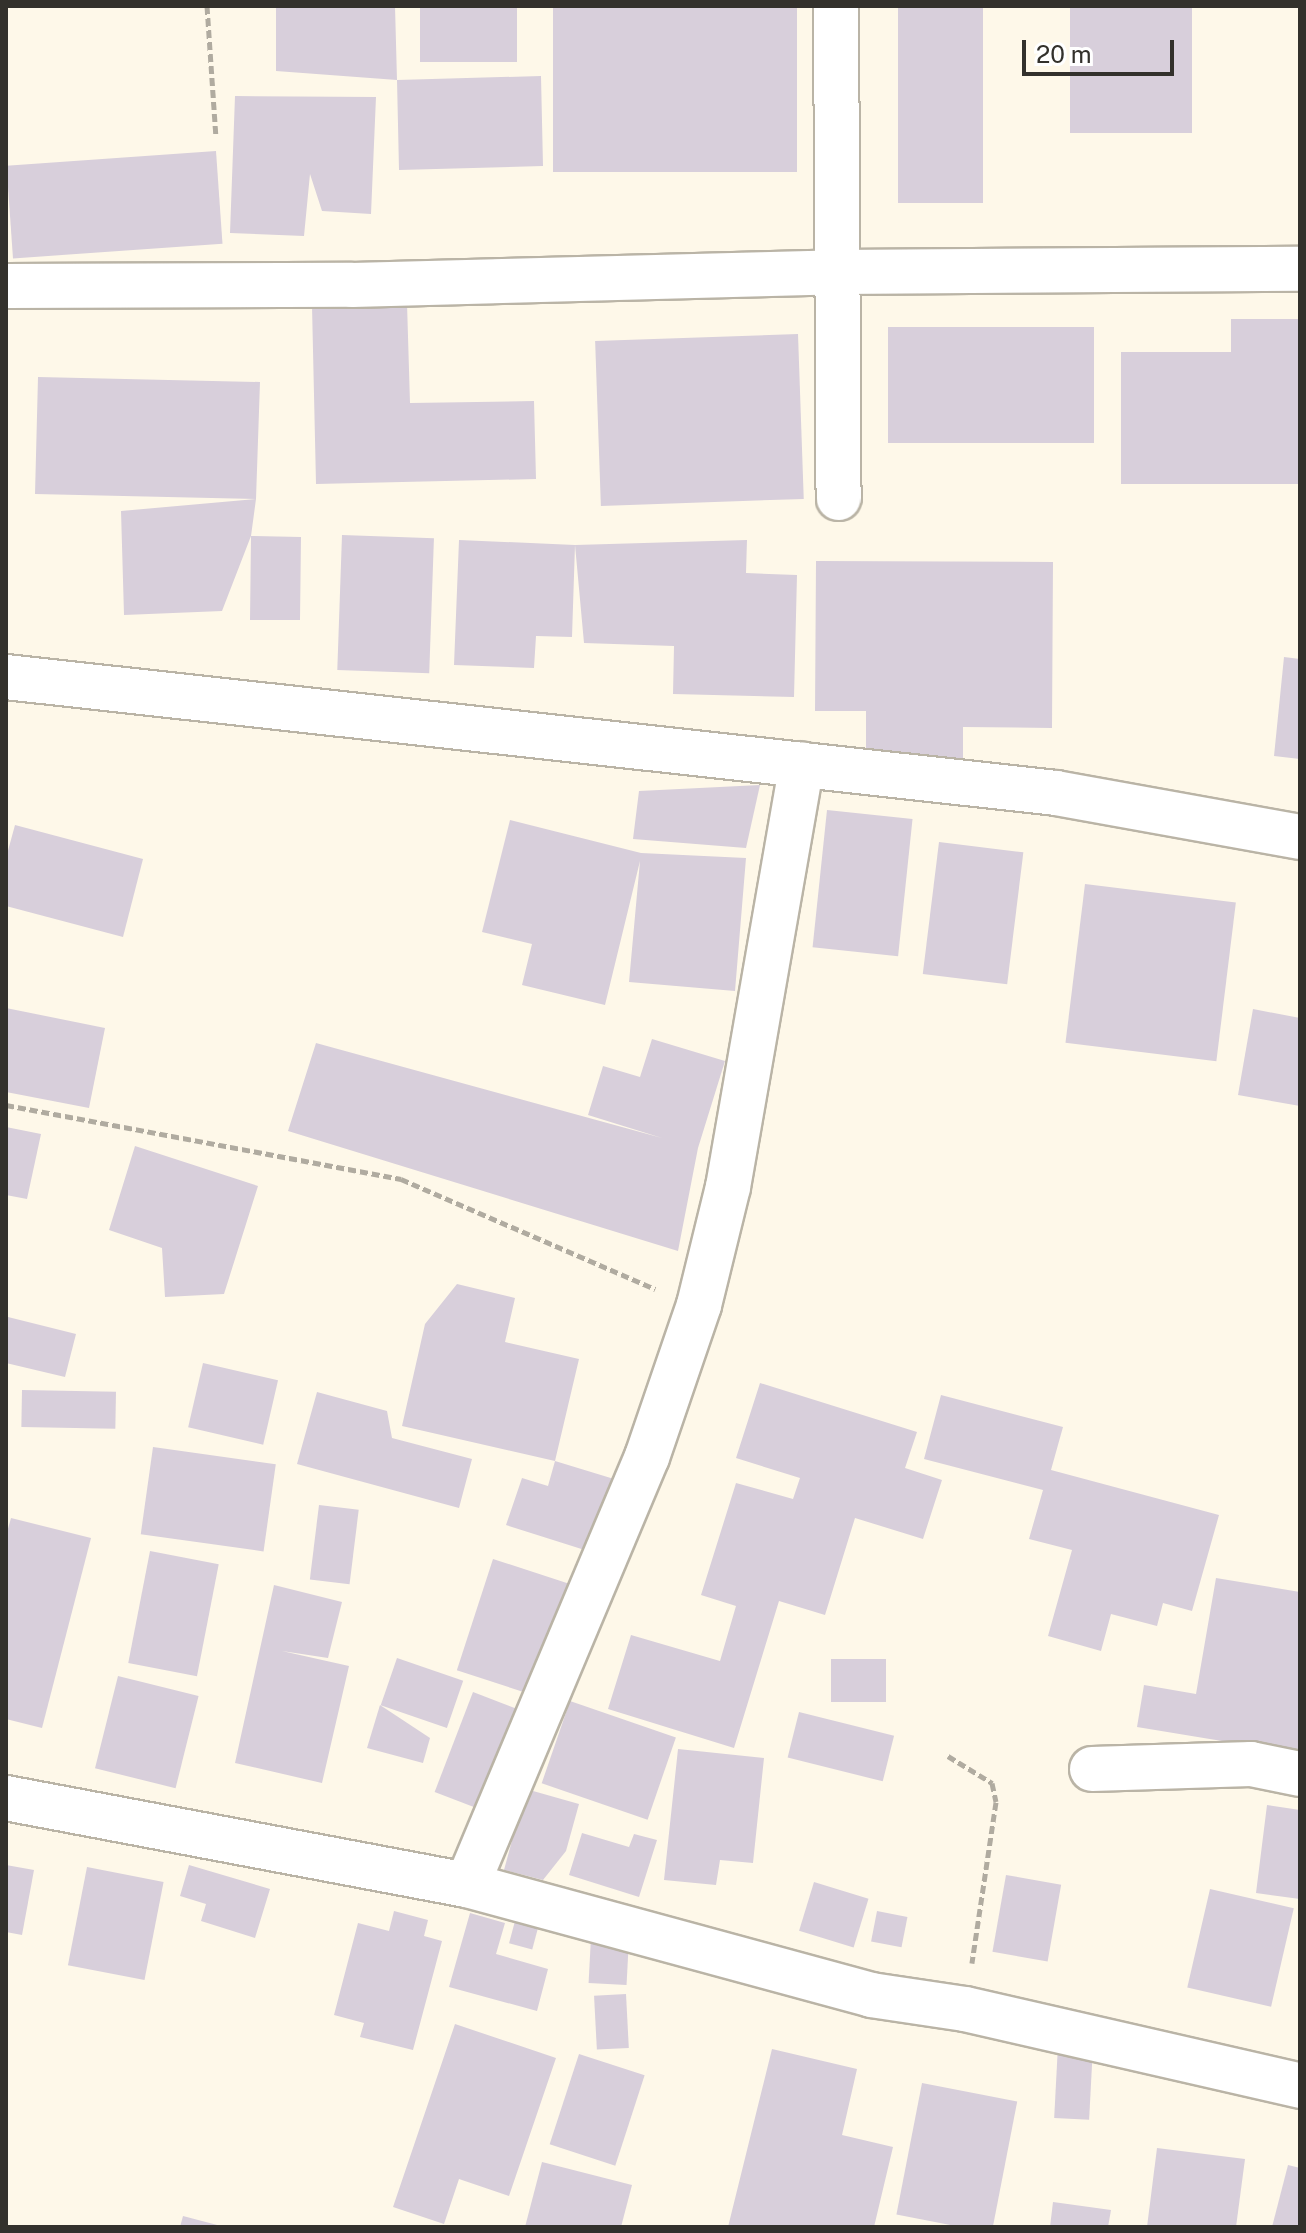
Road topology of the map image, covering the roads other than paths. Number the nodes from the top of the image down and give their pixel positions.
1 (836, 6) edge
2 (1300, 269) edge
3 (838, 272) junction
4 (6, 286) edge
5 (839, 498) dead end
6 (6, 677) edge
7 (802, 764) junction
8 (1300, 837) edge
9 (1092, 1769) dead end
10 (1300, 1774) edge
11 (6, 1798) edge
12 (467, 1885) junction
13 (1300, 2086) edge

1 - 3 street
2 - 3 street
3 - 4 street
3 - 5 street
6 - 7 street
7 - 8 street
7 - 12 street
9 - 10 street
11 - 12 street
12 - 13 street

